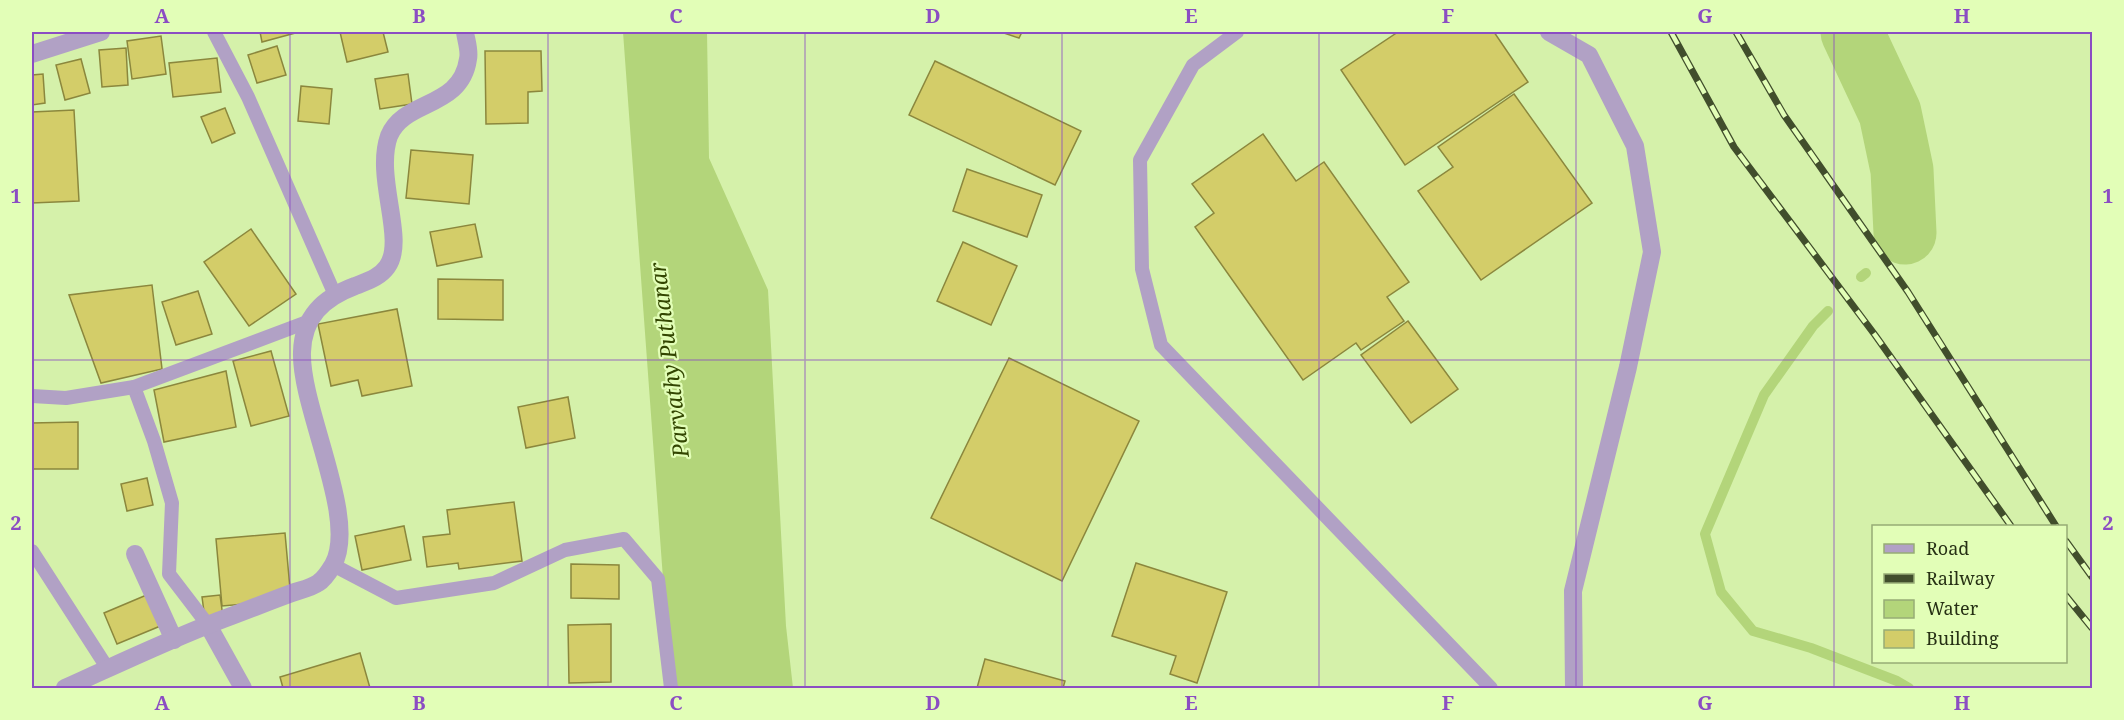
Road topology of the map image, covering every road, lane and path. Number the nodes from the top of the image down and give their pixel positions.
1 (101, 32) edge
2 (213, 32) edge
3 (465, 32) edge
4 (1237, 32) edge
5 (1549, 32) edge
6 (32, 54) edge
7 (335, 295) junction
8 (307, 322) junction
9 (134, 387) junction
10 (32, 396) edge
11 (32, 551) edge
12 (135, 554) dead end
13 (333, 564) junction
14 (208, 625) junction
15 (174, 640) junction
16 (108, 669) junction
17 (65, 688) edge
18 (243, 688) edge
19 (671, 688) edge
20 (1491, 688) edge
21 (1574, 688) edge

1 - 6 street
2 - 7 lane
3 - 7 street
4 - 20 lane
5 - 21 street
7 - 8 street
8 - 9 lane
8 - 13 street
9 - 10 lane
9 - 14 lane
11 - 16 lane
12 - 15 street
13 - 14 street
13 - 19 lane
14 - 15 street
14 - 18 street
15 - 16 street
16 - 17 street

